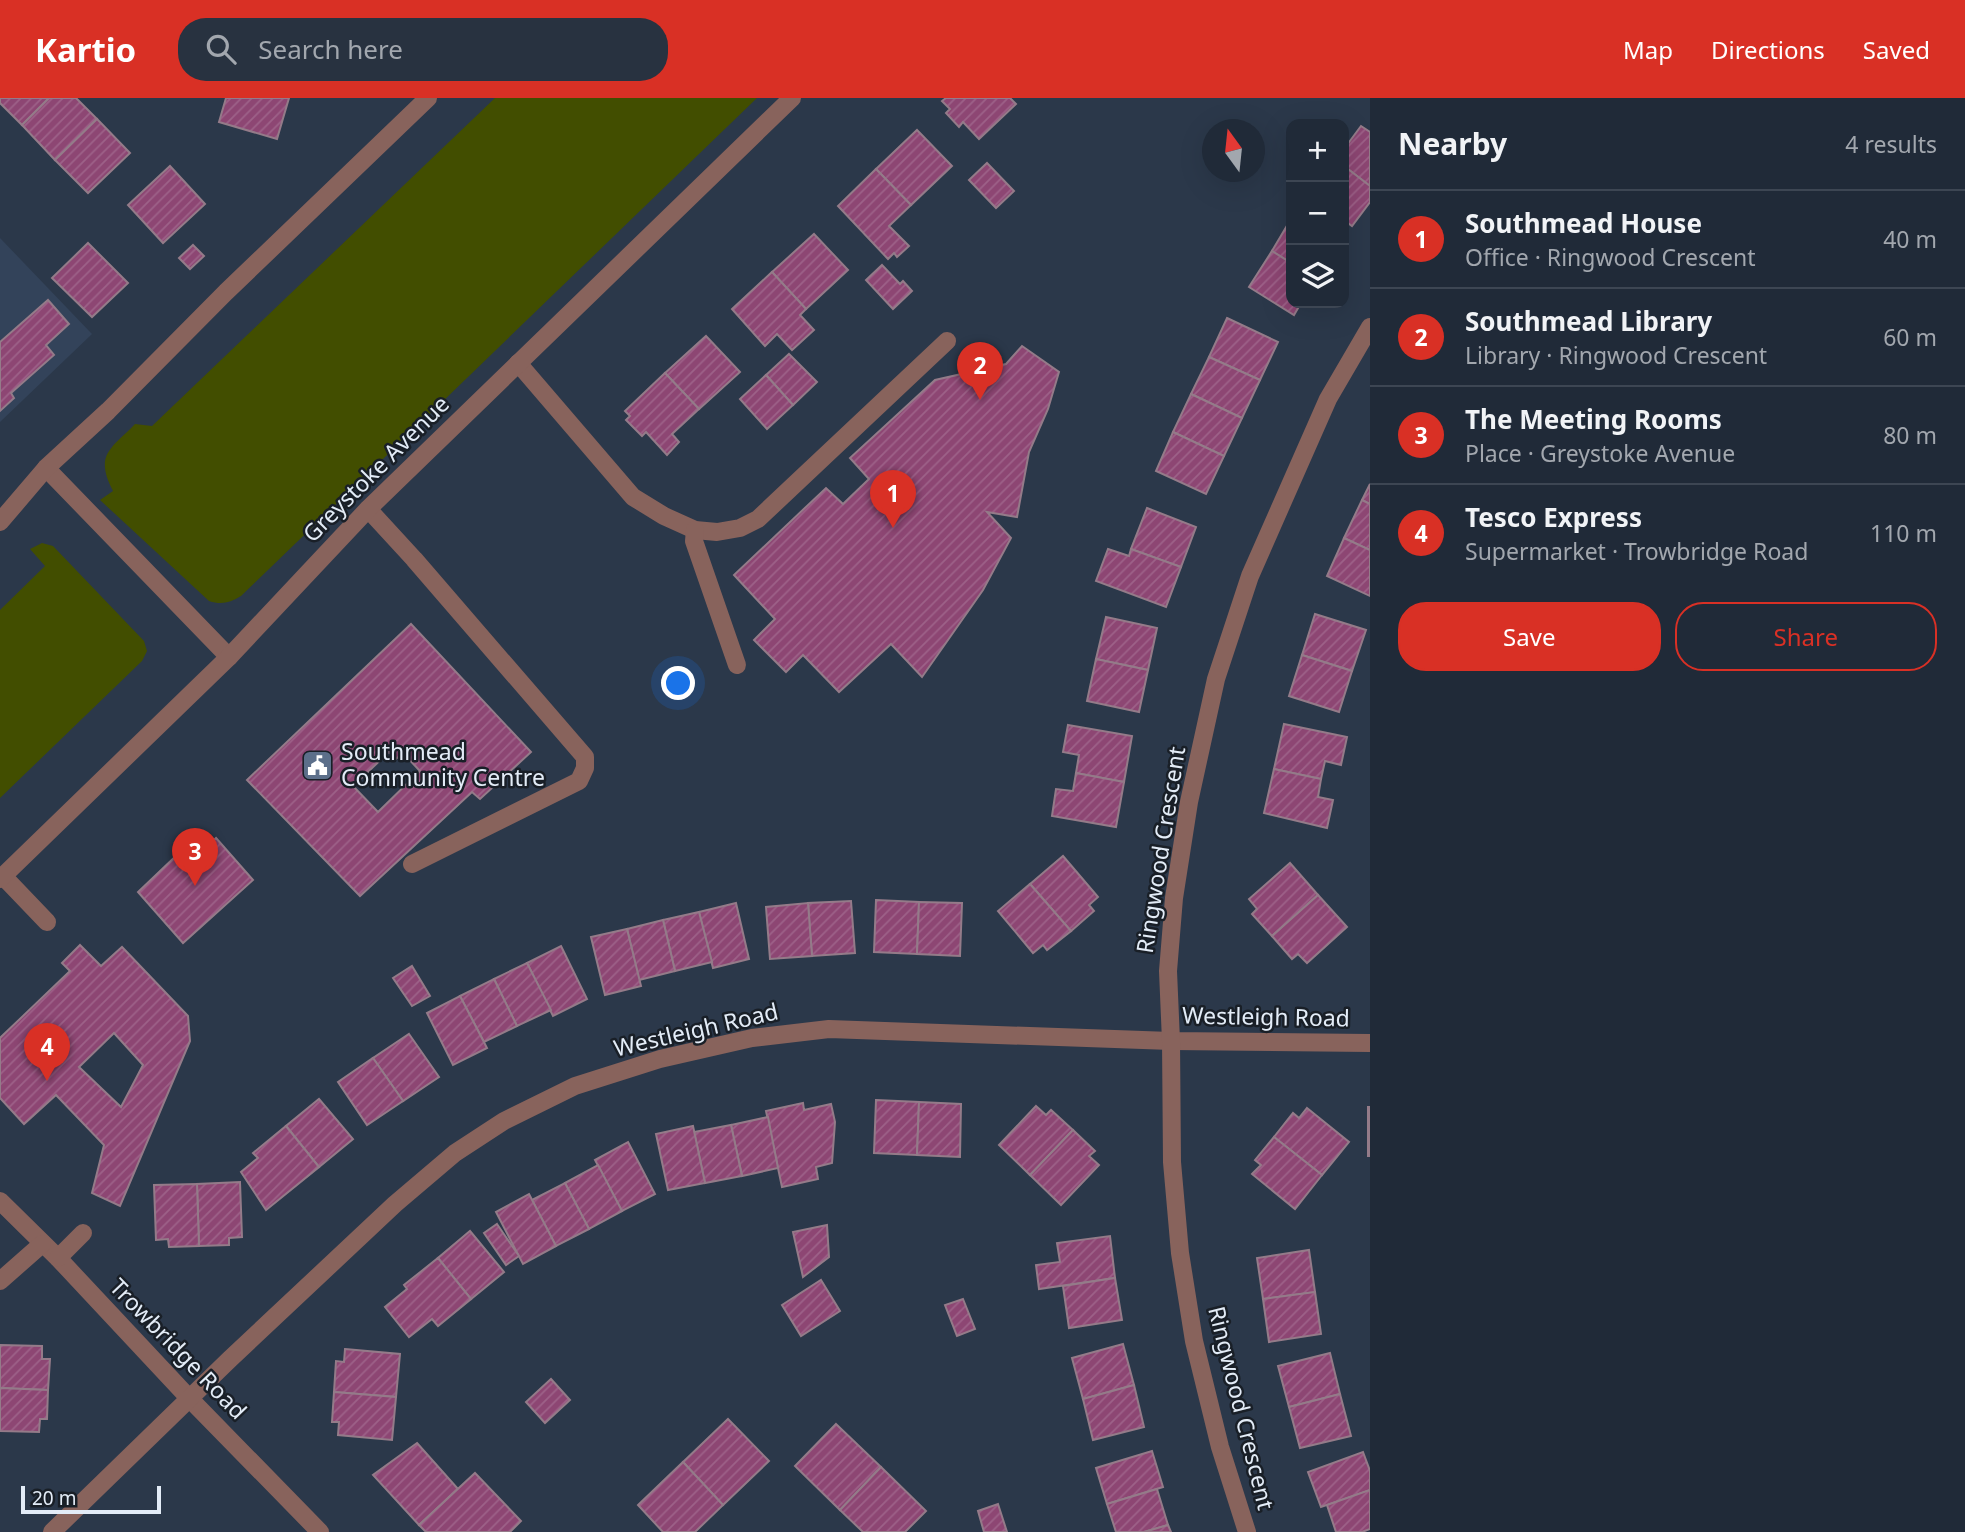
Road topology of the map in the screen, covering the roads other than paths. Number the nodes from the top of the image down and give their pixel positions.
1 (428, 98) edge
2 (792, 98) edge
3 (1370, 327) edge
4 (947, 341) dead end
5 (518, 363) junction
6 (46, 468) junction
7 (368, 509) junction
8 (0, 522) edge
9 (695, 530) junction
10 (229, 657) junction
11 (737, 665) dead end
12 (412, 864) dead end
13 (2, 877) edge
14 (47, 922) dead end
15 (1171, 1041) junction
16 (1370, 1043) edge
17 (0, 1201) edge
18 (83, 1233) dead end
19 (43, 1244) junction
20 (58, 1258) junction
21 (0, 1282) edge
22 (190, 1398) junction
23 (52, 1532) edge
24 (320, 1532) edge
25 (1247, 1532) edge

1 - 6 street
2 - 5 street, Greystoke Avenue
3 - 15 street, Ringwood Crescent
4 - 9 street
5 - 7 street, Greystoke Avenue
5 - 9 street
6 - 8 street
6 - 10 street
7 - 10 street, Greystoke Avenue
7 - 12 street
9 - 11 street
10 - 13 street, Greystoke Avenue
13 - 14 street
15 - 16 street, Westleigh Road
15 - 22 street, Westleigh Road
15 - 25 street, Ringwood Crescent
17 - 19 street, Trowbridge Road
18 - 20 street
19 - 20 street, Trowbridge Road
19 - 21 street
20 - 22 street, Trowbridge Road
22 - 23 street, Westleigh Road
22 - 24 street, Trowbridge Road

